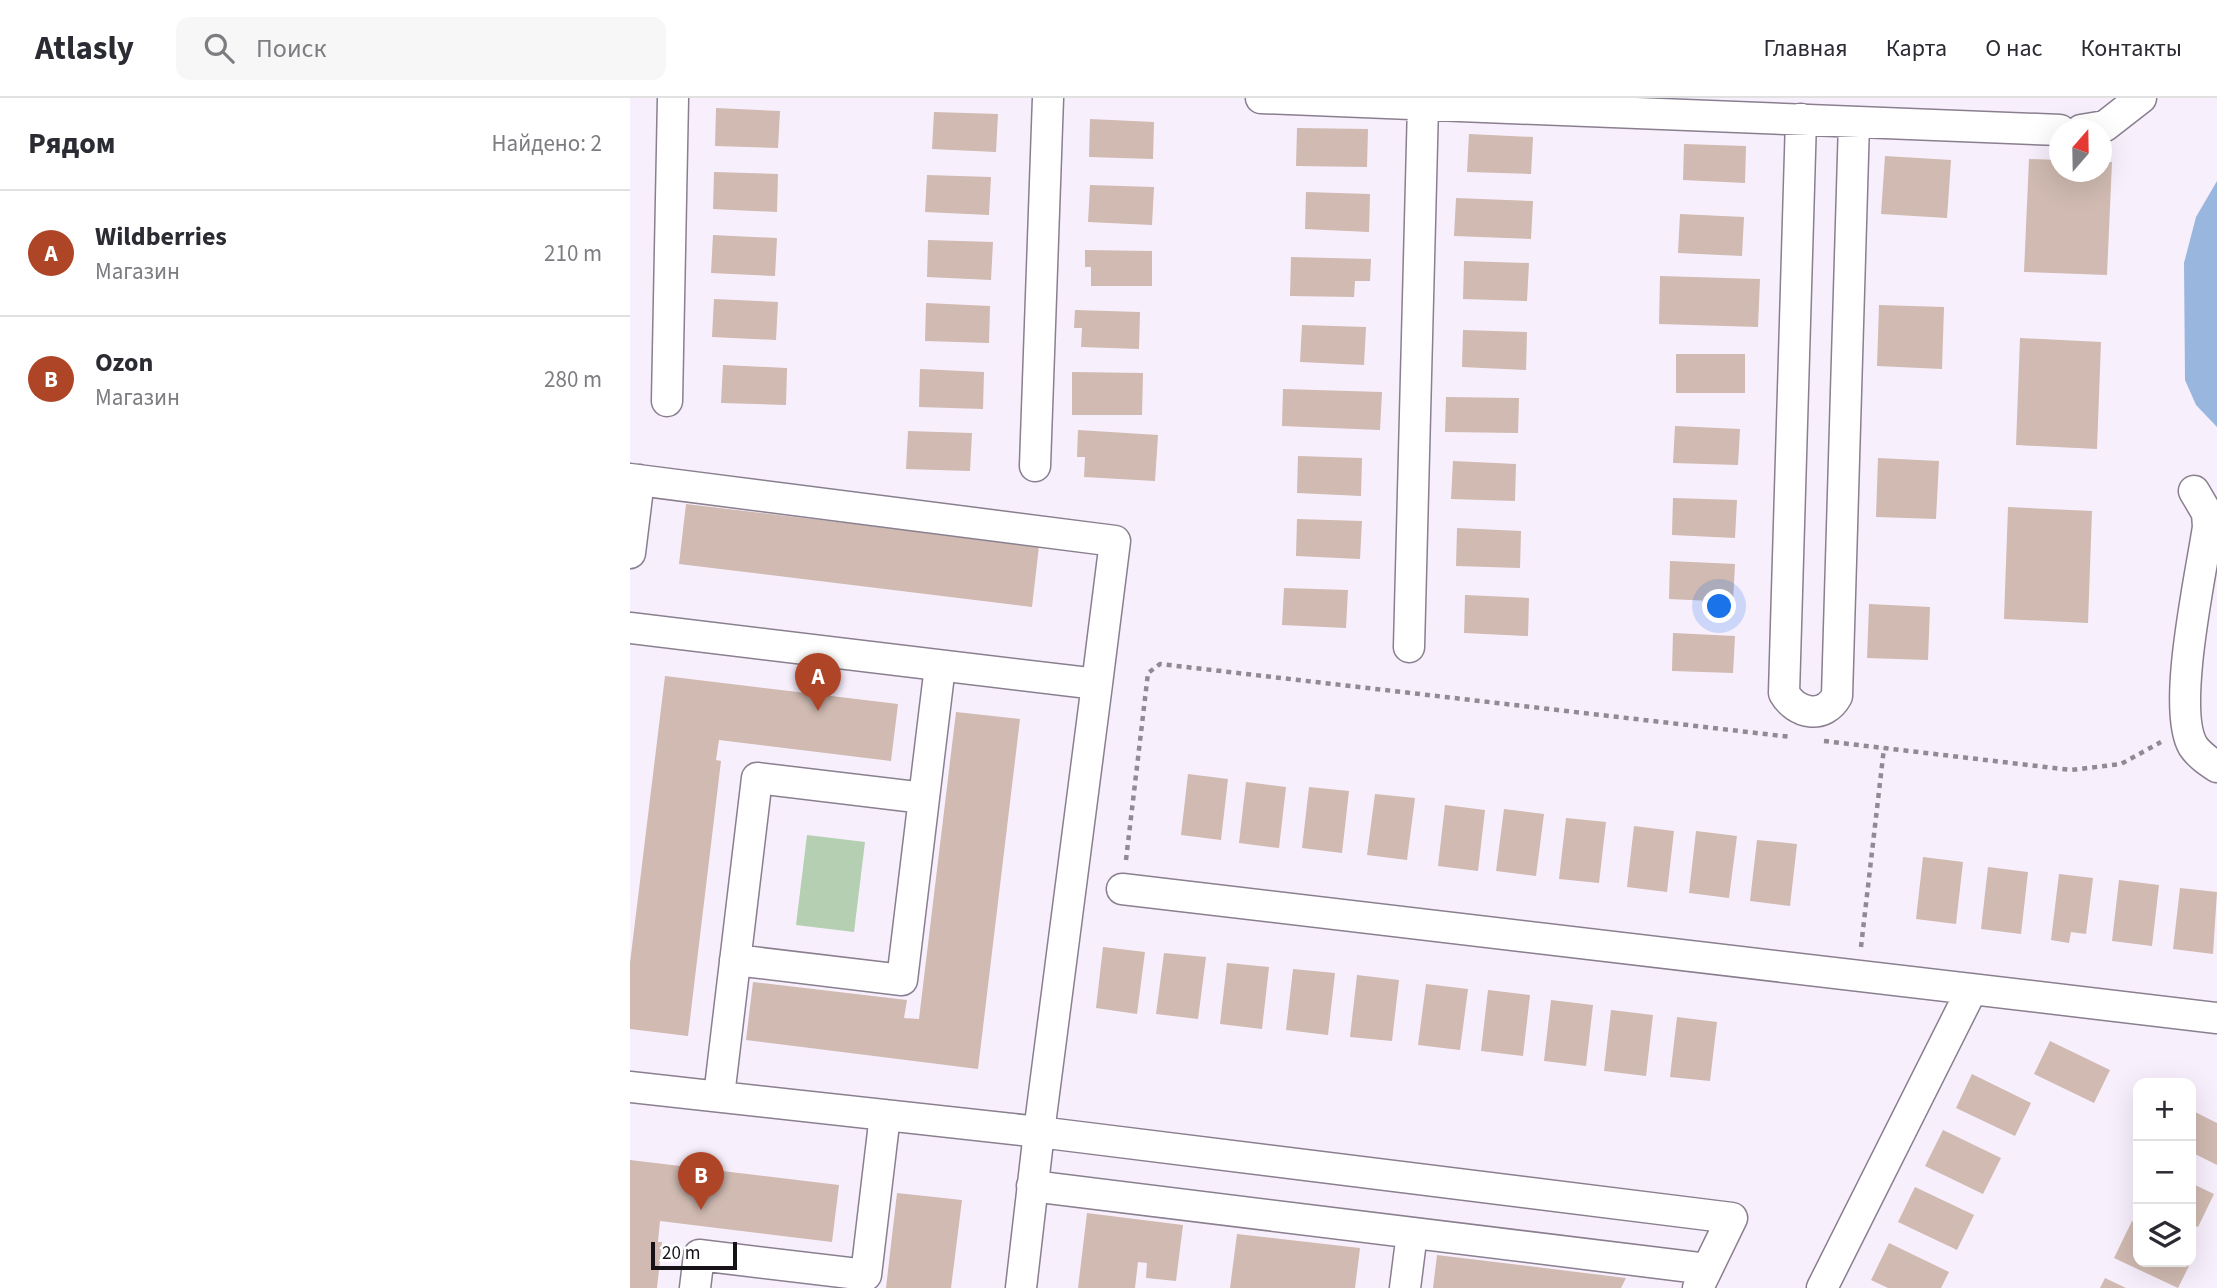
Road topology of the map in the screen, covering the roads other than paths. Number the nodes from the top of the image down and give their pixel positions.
1 (673, 98) edge
2 (1048, 98) edge
3 (1261, 98) edge
4 (2141, 98) edge
5 (1423, 105) junction
6 (1801, 120) junction
7 (2112, 121) edge
8 (1854, 122) junction
9 (2049, 130) edge
10 (667, 401) dead end
11 (1035, 466) dead end
12 (635, 480) edge
13 (2194, 491) dead end
14 (630, 553) edge
15 (630, 628) edge
16 (1409, 647) dead end
17 (940, 666) junction
18 (1097, 684) junction
19 (2217, 767) edge
20 (924, 798) junction
21 (1122, 889) road end
22 (735, 960) junction
23 (1972, 989) junction
24 (2217, 1018) edge
25 (630, 1087) edge
26 (719, 1096) junction
27 (885, 1115) junction
28 (1038, 1132) junction
29 (1032, 1186) junction
30 (1412, 1233) junction
31 (1703, 1278) edge
32 (865, 1282) edge
33 (695, 1288) edge
34 (1021, 1288) edge
35 (1405, 1288) edge
36 (1822, 1288) edge

1 - 10 street
2 - 11 street
3 - 5 street
4 - 7 street
5 - 6 street
5 - 16 street
6 - 8 street
6 - 8 street
8 - 9 street
12 - 14 street
12 - 18 street
13 - 19 street
15 - 17 street
17 - 18 street
17 - 20 street
18 - 28 street
20 - 22 street
20 - 22 street
21 - 23 street
22 - 26 street
23 - 24 street
23 - 36 street
25 - 26 street
26 - 27 street
27 - 28 street
27 - 32 street
28 - 29 street
28 - 31 street
29 - 30 street
29 - 34 street
30 - 31 street
30 - 35 street
32 - 33 street

